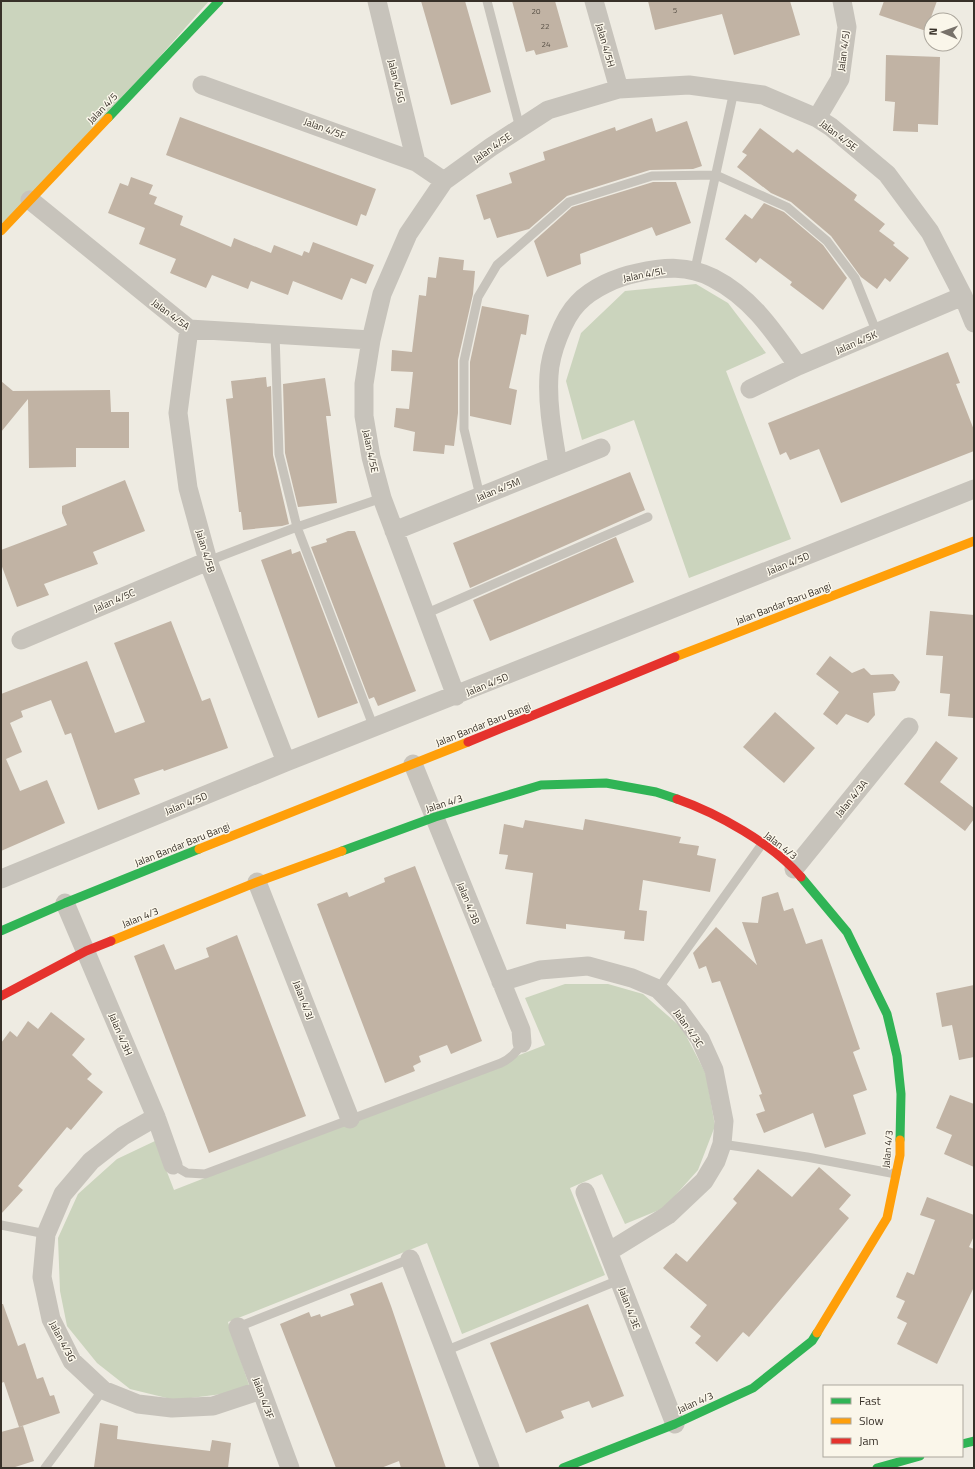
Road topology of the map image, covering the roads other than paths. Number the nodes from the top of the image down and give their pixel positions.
1 (219, 1) edge
2 (377, 1) edge
3 (487, 1) edge
4 (594, 1) edge
5 (842, 1) edge
6 (202, 85) dead end
7 (619, 89) junction
8 (734, 91) junction
9 (817, 118) junction
10 (520, 128) junction
11 (416, 162) junction
12 (716, 175) junction
13 (444, 181) junction
14 (30, 200) junction
15 (1, 231) edge
16 (695, 269) junction
17 (963, 296) junction
18 (974, 323) edge
19 (189, 329) junction
20 (877, 333) junction
21 (275, 334) junction
22 (371, 340) junction
23 (798, 366) junction
24 (750, 389) dead end
25 (601, 448) dead end
26 (558, 465) junction
27 (974, 489) edge
28 (480, 496) junction
29 (382, 498) junction
30 (648, 517) dead end
31 (297, 527) junction
32 (394, 531) junction
33 (974, 541) edge
34 (208, 561) junction
35 (425, 614) junction
36 (21, 640) dead end
37 (456, 696) junction
38 (909, 727) dead end
39 (374, 728) junction
40 (286, 762) junction
41 (413, 764) junction
42 (435, 817) junction
43 (762, 844) junction
44 (794, 869) junction
45 (1, 879) edge
46 (257, 882) junction
47 (65, 903) junction
48 (1, 931) edge
49 (86, 951) junction
50 (501, 982) junction
51 (658, 989) junction
52 (1, 996) edge
53 (522, 1043) joint
54 (156, 1117) junction
55 (350, 1119) junction
56 (722, 1144) junction
57 (173, 1166) joint
58 (896, 1174) junction
59 (585, 1192) dead end
60 (1, 1226) edge
61 (46, 1234) junction
62 (608, 1252) junction
63 (410, 1259) joint
64 (619, 1280) junction
65 (238, 1327) joint
66 (445, 1351) junction
67 (103, 1390) junction
68 (261, 1390) junction
69 (675, 1424) junction
70 (974, 1441) edge
71 (963, 1444) edge
72 (916, 1457) edge
73 (45, 1468) edge
74 (290, 1468) edge
75 (490, 1468) edge
76 (563, 1468) edge
77 (877, 1468) edge

1 - 14 street, Jalan 4/5
2 - 11 street, Jalan 4/5G
3 - 10 lane
4 - 7 street, Jalan 4/5H
5 - 9 street, Jalan 4/5J
6 - 11 street, Jalan 4/5F
7 - 8 street, Jalan 4/5E
7 - 10 street, Jalan 4/5E
8 - 9 street, Jalan 4/5E
8 - 12 lane
9 - 17 street, Jalan 4/5E
10 - 13 street, Jalan 4/5E
11 - 13 street, Jalan 4/5F
12 - 16 lane
12 - 20 lane
12 - 28 lane
13 - 22 street, Jalan 4/5E
14 - 15 street, Jalan 4/5
14 - 19 street, Jalan 4/5A
16 - 23 street, Jalan 4/5L
16 - 26 street, Jalan 4/5L
17 - 18 street, Jalan 4/5E
17 - 20 street, Jalan 4/5K
19 - 21 street, Jalan 4/5A
19 - 34 street, Jalan 4/5B
20 - 23 street, Jalan 4/5K
21 - 22 street, Jalan 4/5A
21 - 31 lane
22 - 29 street, Jalan 4/5E
23 - 24 street, Jalan 4/5K
25 - 26 street, Jalan 4/5M
26 - 28 street, Jalan 4/5M
27 - 37 street, Jalan 4/5D
28 - 32 street, Jalan 4/5M
29 - 31 lane
29 - 32 street, Jalan 4/5E
30 - 35 lane
31 - 34 lane
31 - 39 lane
32 - 35 street, Jalan 4/5E
33 - 41 street, Jalan Bandar Baru Bangi
34 - 36 street, Jalan 4/5C
34 - 40 street, Jalan 4/5B
35 - 37 street, Jalan 4/5E
37 - 39 street, Jalan 4/5D
38 - 44 street, Jalan 4/3A
39 - 40 street, Jalan 4/5D
40 - 45 street, Jalan 4/5D
41 - 42 street, Jalan 4/3B
41 - 47 street, Jalan Bandar Baru Bangi
42 - 43 street, Jalan 4/3
42 - 46 street, Jalan 4/3
42 - 50 street, Jalan 4/3B
43 - 44 street, Jalan 4/3
43 - 51 lane
44 - 58 street, Jalan 4/3
46 - 49 street, Jalan 4/3
46 - 55 street, Jalan 4/3J
47 - 48 street, Jalan Bandar Baru Bangi
47 - 49 street, Jalan 4/3H
49 - 52 street, Jalan 4/3
49 - 54 street, Jalan 4/3H
50 - 51 street, Jalan 4/3C
50 - 53 street, Jalan 4/3B
51 - 56 street, Jalan 4/3C
53 - 55 lane
54 - 57 street, Jalan 4/3H
54 - 61 street, Jalan 4/3G
55 - 57 lane
56 - 58 lane
56 - 62 street, Jalan 4/3C
58 - 69 street, Jalan 4/3
59 - 62 street, Jalan 4/3E
60 - 61 lane
61 - 67 street, Jalan 4/3G
62 - 64 street, Jalan 4/3E
63 - 65 lane
63 - 66 street
64 - 66 lane
64 - 69 street, Jalan 4/3E
65 - 68 street, Jalan 4/3F
66 - 75 street
67 - 68 street, Jalan 4/3G
67 - 73 lane
68 - 74 street, Jalan 4/3F
69 - 76 street, Jalan 4/3
70 - 71 street
72 - 77 street

